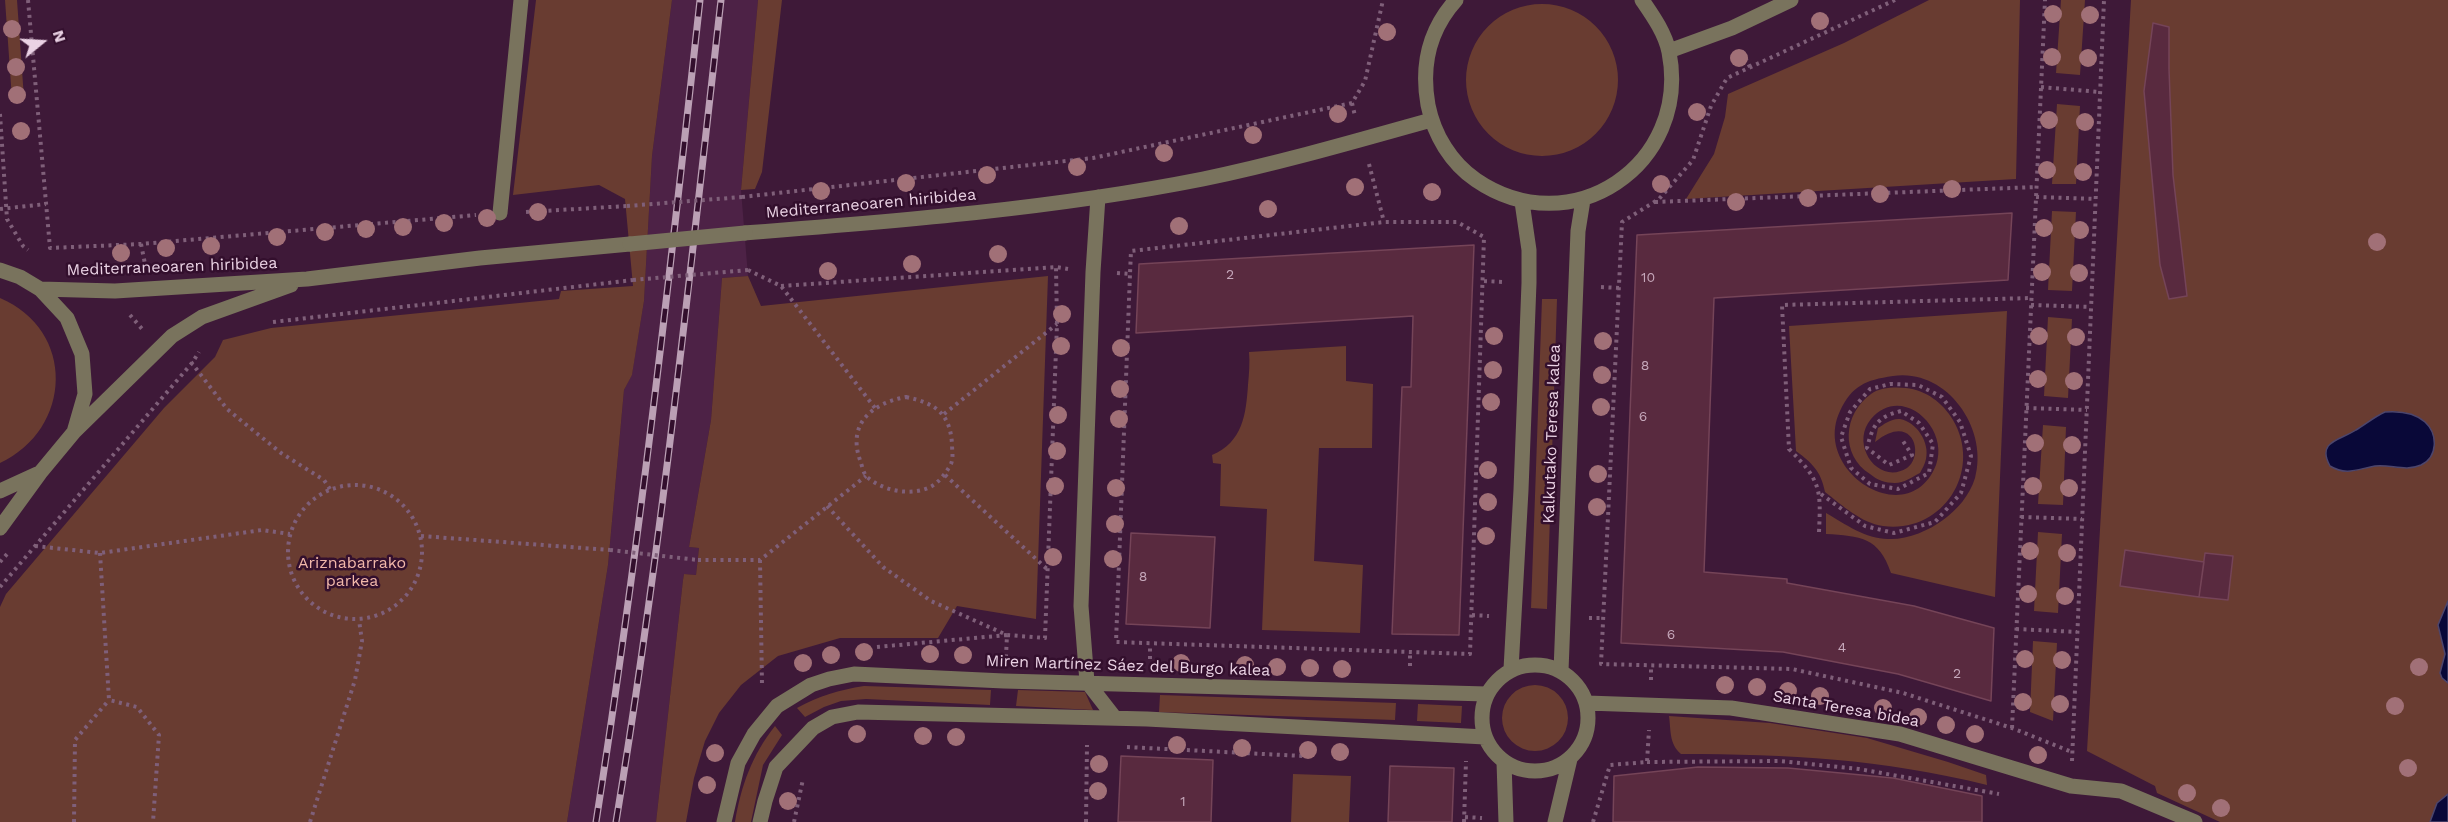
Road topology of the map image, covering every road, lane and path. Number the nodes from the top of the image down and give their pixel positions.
1 (28, 0) edge
2 (520, 0) edge
3 (1383, 0) edge
4 (1456, 0) edge
5 (1642, 0) edge
6 (1791, 0) edge
7 (1895, 0) edge
8 (2044, 0) edge
9 (2104, 0) edge
10 (1669, 51) junction
11 (2041, 87) junction
12 (2100, 92) junction
13 (1431, 120) junction
14 (2036, 187) junction
15 (1098, 197) junction
16 (2036, 197) junction
17 (1583, 200) junction
18 (2096, 200) junction
19 (1522, 202) junction
20 (1654, 202) junction
21 (46, 204) junction
22 (0, 209) edge
23 (500, 213) junction
24 (141, 244) junction
25 (1056, 267) junction
26 (0, 270) edge
27 (1093, 272) junction
28 (1130, 274) junction
29 (307, 279) junction
30 (782, 286) junction
31 (40, 289) junction
32 (151, 289) junction
33 (2031, 298) junction
34 (2031, 305) junction
35 (2091, 307) junction
36 (265, 322) dead end
37 (1057, 324) junction
38 (172, 336) junction
39 (203, 345) dead end
40 (192, 363) junction
41 (875, 408) junction
42 (2026, 408) junction
43 (2087, 410) junction
44 (944, 414) junction
45 (74, 432) junction
46 (1903, 441) dead end
47 (40, 473) junction
48 (945, 475) junction
49 (866, 476) junction
50 (330, 489) junction
51 (0, 491) edge
52 (1821, 494) junction
53 (827, 506) junction
54 (2021, 517) junction
55 (2082, 519) junction
56 (0, 528) edge
57 (1819, 532) dead end
58 (290, 534) junction
59 (420, 536) junction
60 (34, 546) junction
61 (100, 553) junction
62 (760, 560) junction
63 (1048, 571) junction
64 (0, 588) edge
65 (359, 620) junction
66 (2016, 629) junction
67 (2077, 632) junction
68 (1651, 666) junction
69 (1511, 669) junction
70 (1561, 671) junction
71 (1087, 682) junction
72 (762, 688) dead end
73 (1487, 694) junction
74 (109, 700) junction
75 (1587, 702) junction
76 (1650, 705) junction
77 (1115, 718) junction
78 (2012, 728) junction
79 (1485, 737) junction
80 (1077, 745) dead end
81 (1123, 747) dead end
82 (2072, 752) junction
83 (1304, 756) dead end
84 (1570, 759) junction
85 (1454, 760) dead end
86 (1504, 762) junction
87 (1647, 762) junction
88 (806, 772) dead end
89 (2071, 786) junction
90 (2002, 795) dead end
91 (74, 822) edge
92 (153, 822) edge
93 (310, 822) edge
94 (724, 822) edge
95 (760, 822) edge
96 (794, 822) edge
97 (1086, 822) edge
98 (1464, 822) edge
99 (1506, 822) edge
100 (1555, 822) edge
101 (1593, 822) edge
102 (2195, 822) edge

1 - 21 path
2 - 23 street
3 - 23 path, bridge
4 - 13 street
5 - 10 street
6 - 10 street
7 - 20 path
8 - 11 path
9 - 12 path
10 - 17 street
11 - 12 path
11 - 14 path
12 - 18 path
13 - 15 street, Mediterraneoaren hiribidea
13 - 19 street
14 - 16 path
14 - 20 path
15 - 27 street
15 - 29 street, Mediterraneoaren hiribidea, bridge
16 - 18 path
16 - 33 path
17 - 19 street
17 - 70 street, Kalkutako Teresa kalea
18 - 35 path
19 - 69 street, Kalkutako Teresa kalea
20 - 68 path
21 - 22 path
21 - 24 path
23 - 24 path
24 - 32 path
25 - 27 path
25 - 30 path
25 - 37 path
26 - 31 street
27 - 28 path
27 - 71 street
28 - 28 path
29 - 32 street, Mediterraneoaren hiribidea
29 - 38 street, Mediterraneoaren hiribidea
30 - 36 path, bridge
30 - 41 path
31 - 32 street, Mediterraneoaren hiribidea
31 - 45 street
33 - 34 path
33 - 52 path
34 - 35 path
34 - 42 path
35 - 43 path
37 - 44 path
37 - 63 path
38 - 40 path
38 - 45 street, Mediterraneoaren hiribidea
39 - 40 path
40 - 50 path
40 - 60 path
41 - 44 path
41 - 49 path
42 - 43 path
42 - 54 path
43 - 55 path
44 - 48 path
45 - 47 street, Mediterraneoaren hiribidea
46 - 52 path
47 - 51 street
47 - 56 street, Mediterraneoaren hiribidea
48 - 49 path
48 - 63 path
49 - 53 path
50 - 58 path
50 - 59 path
52 - 57 path
53 - 62 path
53 - 63 path
54 - 55 path
54 - 66 path
55 - 67 path
58 - 61 path
58 - 65 path
59 - 62 path, bridge
59 - 65 path
60 - 61 path
60 - 64 path
61 - 74 path
62 - 72 path
65 - 93 path
66 - 67 path
66 - 78 path
67 - 82 path
68 - 76 path
68 - 78 path
69 - 70 street
69 - 73 street
70 - 75 street
71 - 73 street, Miren Martínez Sáez del Burgo kalea
71 - 77 street
71 - 94 street, Miren Martínez Sáez del Burgo kalea
73 - 79 street
74 - 91 path
74 - 92 path
75 - 76 street, Santa Teresa bidea
75 - 84 street
76 - 87 path
76 - 89 street, Santa Teresa bidea
77 - 79 street
77 - 95 street
78 - 82 path
79 - 86 street
80 - 97 path
81 - 83 path
82 - 89 path
84 - 86 street
84 - 100 street
85 - 98 path
86 - 99 street
87 - 90 path
87 - 101 path
88 - 96 path
89 - 102 street, Santa Teresa bidea

